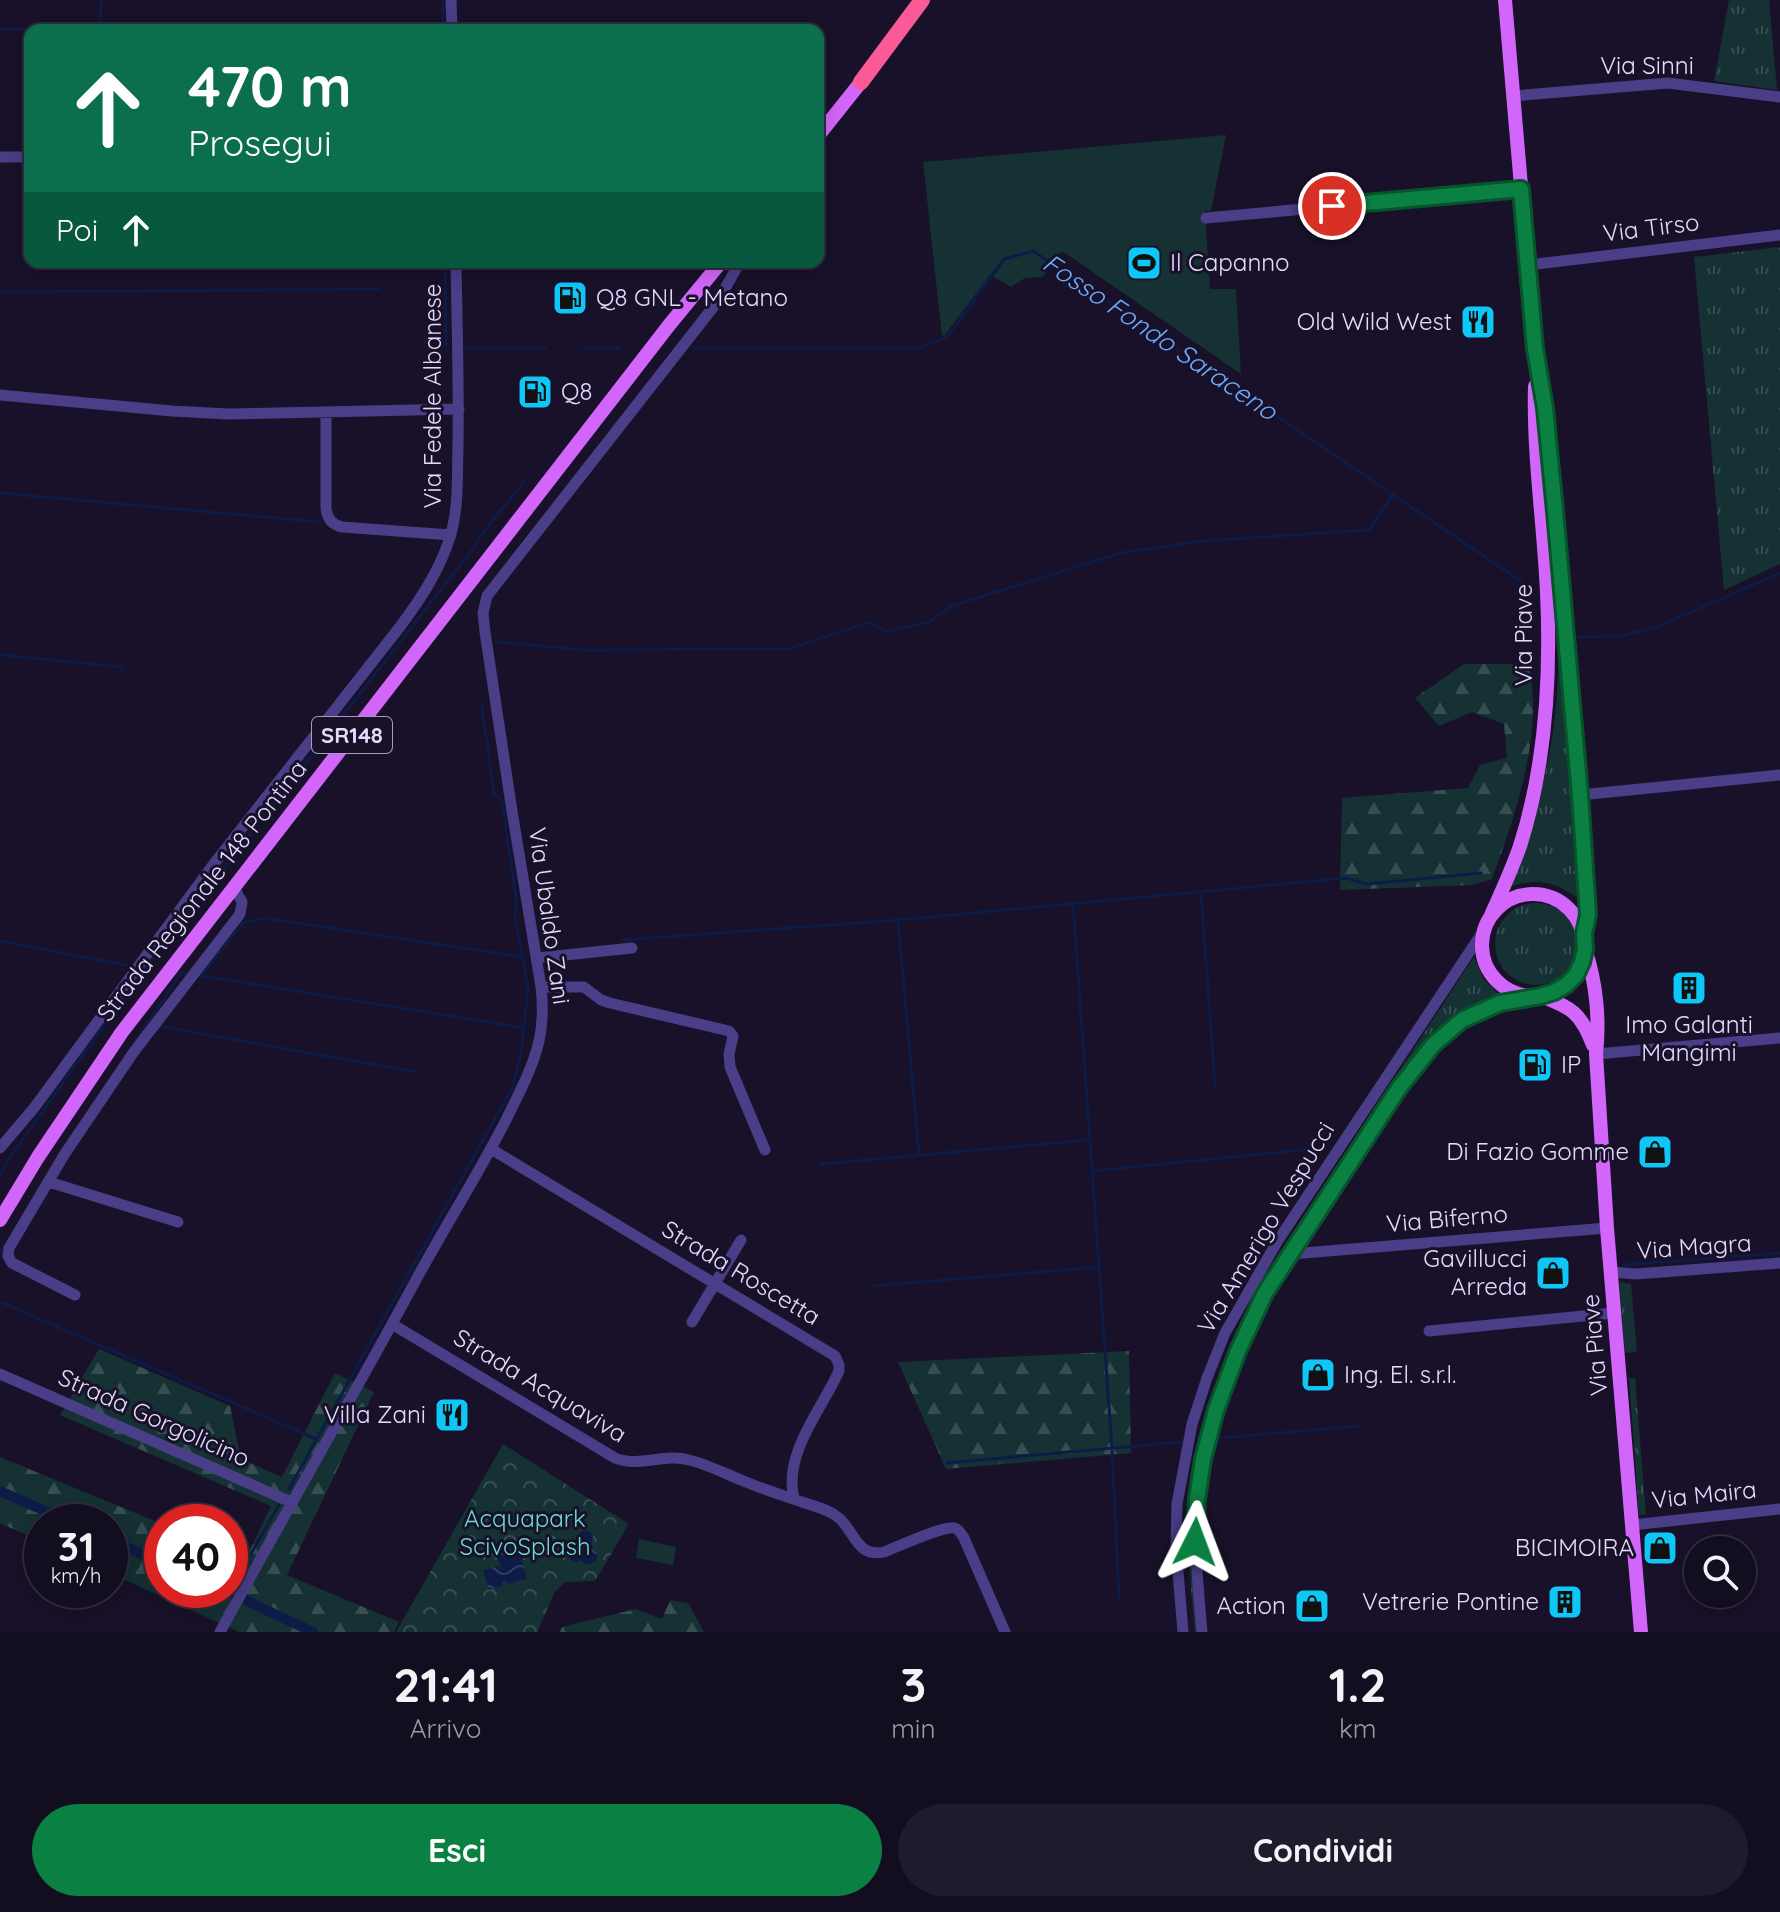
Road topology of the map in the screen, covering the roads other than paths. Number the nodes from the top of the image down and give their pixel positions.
1 (451, 0) edge
2 (912, 0) edge
3 (922, 0) edge
4 (1505, 0) edge
5 (452, 24) edge
6 (861, 82) junction
7 (1513, 96) junction
8 (1780, 97) edge
9 (824, 128) edge
10 (0, 157) edge
11 (24, 157) edge
12 (1521, 189) junction
13 (1206, 218) dead end
14 (1780, 235) edge
15 (1528, 265) junction
16 (456, 268) edge
17 (716, 268) edge
18 (737, 268) edge
19 (1535, 349) junction
20 (0, 395) edge
21 (459, 409) junction
22 (326, 412) junction
23 (451, 535) junction
24 (1780, 775) edge
25 (1580, 795) junction
26 (234, 888) junction
27 (1492, 913) junction
28 (1484, 930) junction
29 (1584, 942) junction
30 (632, 948) dead end
31 (537, 958) junction
32 (541, 987) junction
33 (1536, 996) junction
34 (1780, 1038) edge
35 (1596, 1054) junction
36 (0, 1148) edge
37 (491, 1149) junction
38 (765, 1150) dead end
39 (49, 1182) junction
40 (0, 1220) edge
41 (178, 1222) dead end
42 (1607, 1228) junction
43 (741, 1240) dead end
44 (1291, 1254) junction
45 (1780, 1263) edge
46 (1611, 1272) junction
47 (715, 1283) junction
48 (75, 1295) dead end
49 (1614, 1313) junction
50 (692, 1322) dead end
51 (392, 1324) junction
52 (1429, 1331) dead end
53 (0, 1374) edge
54 (794, 1499) junction
55 (291, 1502) junction
56 (1780, 1509) edge
57 (1632, 1525) junction
58 (1199, 1603) junction
59 (220, 1632) edge
60 (1005, 1632) edge
61 (1183, 1632) edge
62 (1202, 1632) edge
63 (1208, 1632) edge
64 (1641, 1632) edge

1 - 5 street
2 - 6 highway
3 - 6 highway
4 - 7 main road, Via Piave
6 - 9 main road
7 - 8 street, Via Sinni
7 - 12 main road, Via Piave
10 - 11 street
12 - 13 street
12 - 15 main road, Via Piave
14 - 15 street, Via Tirso
15 - 19 main road, Via Piave
16 - 21 street, Via Fedele Albanese
17 - 26 main road, Strada Regionale 148 Pontina / SR148
18 - 31 street, Via Ubaldo Zani
19 - 25 main road, Via Piave
19 - 27 main road, Via Piave
20 - 22 street
21 - 22 street
21 - 23 street, Via Fedele Albanese
22 - 23 street
23 - 36 street, Via Fedele Albanese
24 - 25 street
25 - 29 main road, Via Piave
26 - 39 street
26 - 40 main road, Strada Regionale 148 Pontina / SR148
27 - 28 main road
27 - 29 main road
28 - 33 main road
28 - 61 street, Via Amerigo Vespucci
29 - 33 main road
29 - 35 main road, Via Piave
30 - 31 street
31 - 32 street, Via Ubaldo Zani
32 - 37 street, Via Ubaldo Zani
32 - 38 street
33 - 35 main road, Via Piave
33 - 44 street, Via Amerigo Vespucci
34 - 35 street
35 - 42 main road, Via Piave
37 - 47 street, Strada Roscetta
37 - 51 street, Via Ubaldo Zani
39 - 41 street
39 - 48 street
42 - 44 street, Via Biferno
42 - 46 main road, Via Piave
43 - 47 street
44 - 58 street, Via Amerigo Vespucci
45 - 46 street, Via Magra
46 - 49 main road, Via Piave
47 - 50 street
47 - 54 street, Strada Roscetta
49 - 52 street
49 - 57 main road, Via Piave
51 - 54 street, Strada Acquaviva
51 - 55 street, Via Ubaldo Zani
53 - 55 street, Strada Gorgolicino
54 - 60 street, Strada Acquaviva
55 - 59 street, Via Ubaldo Zani
56 - 57 street, Via Maira
57 - 64 main road, Via Piave
58 - 62 street, Via Amerigo Vespucci
58 - 63 street

